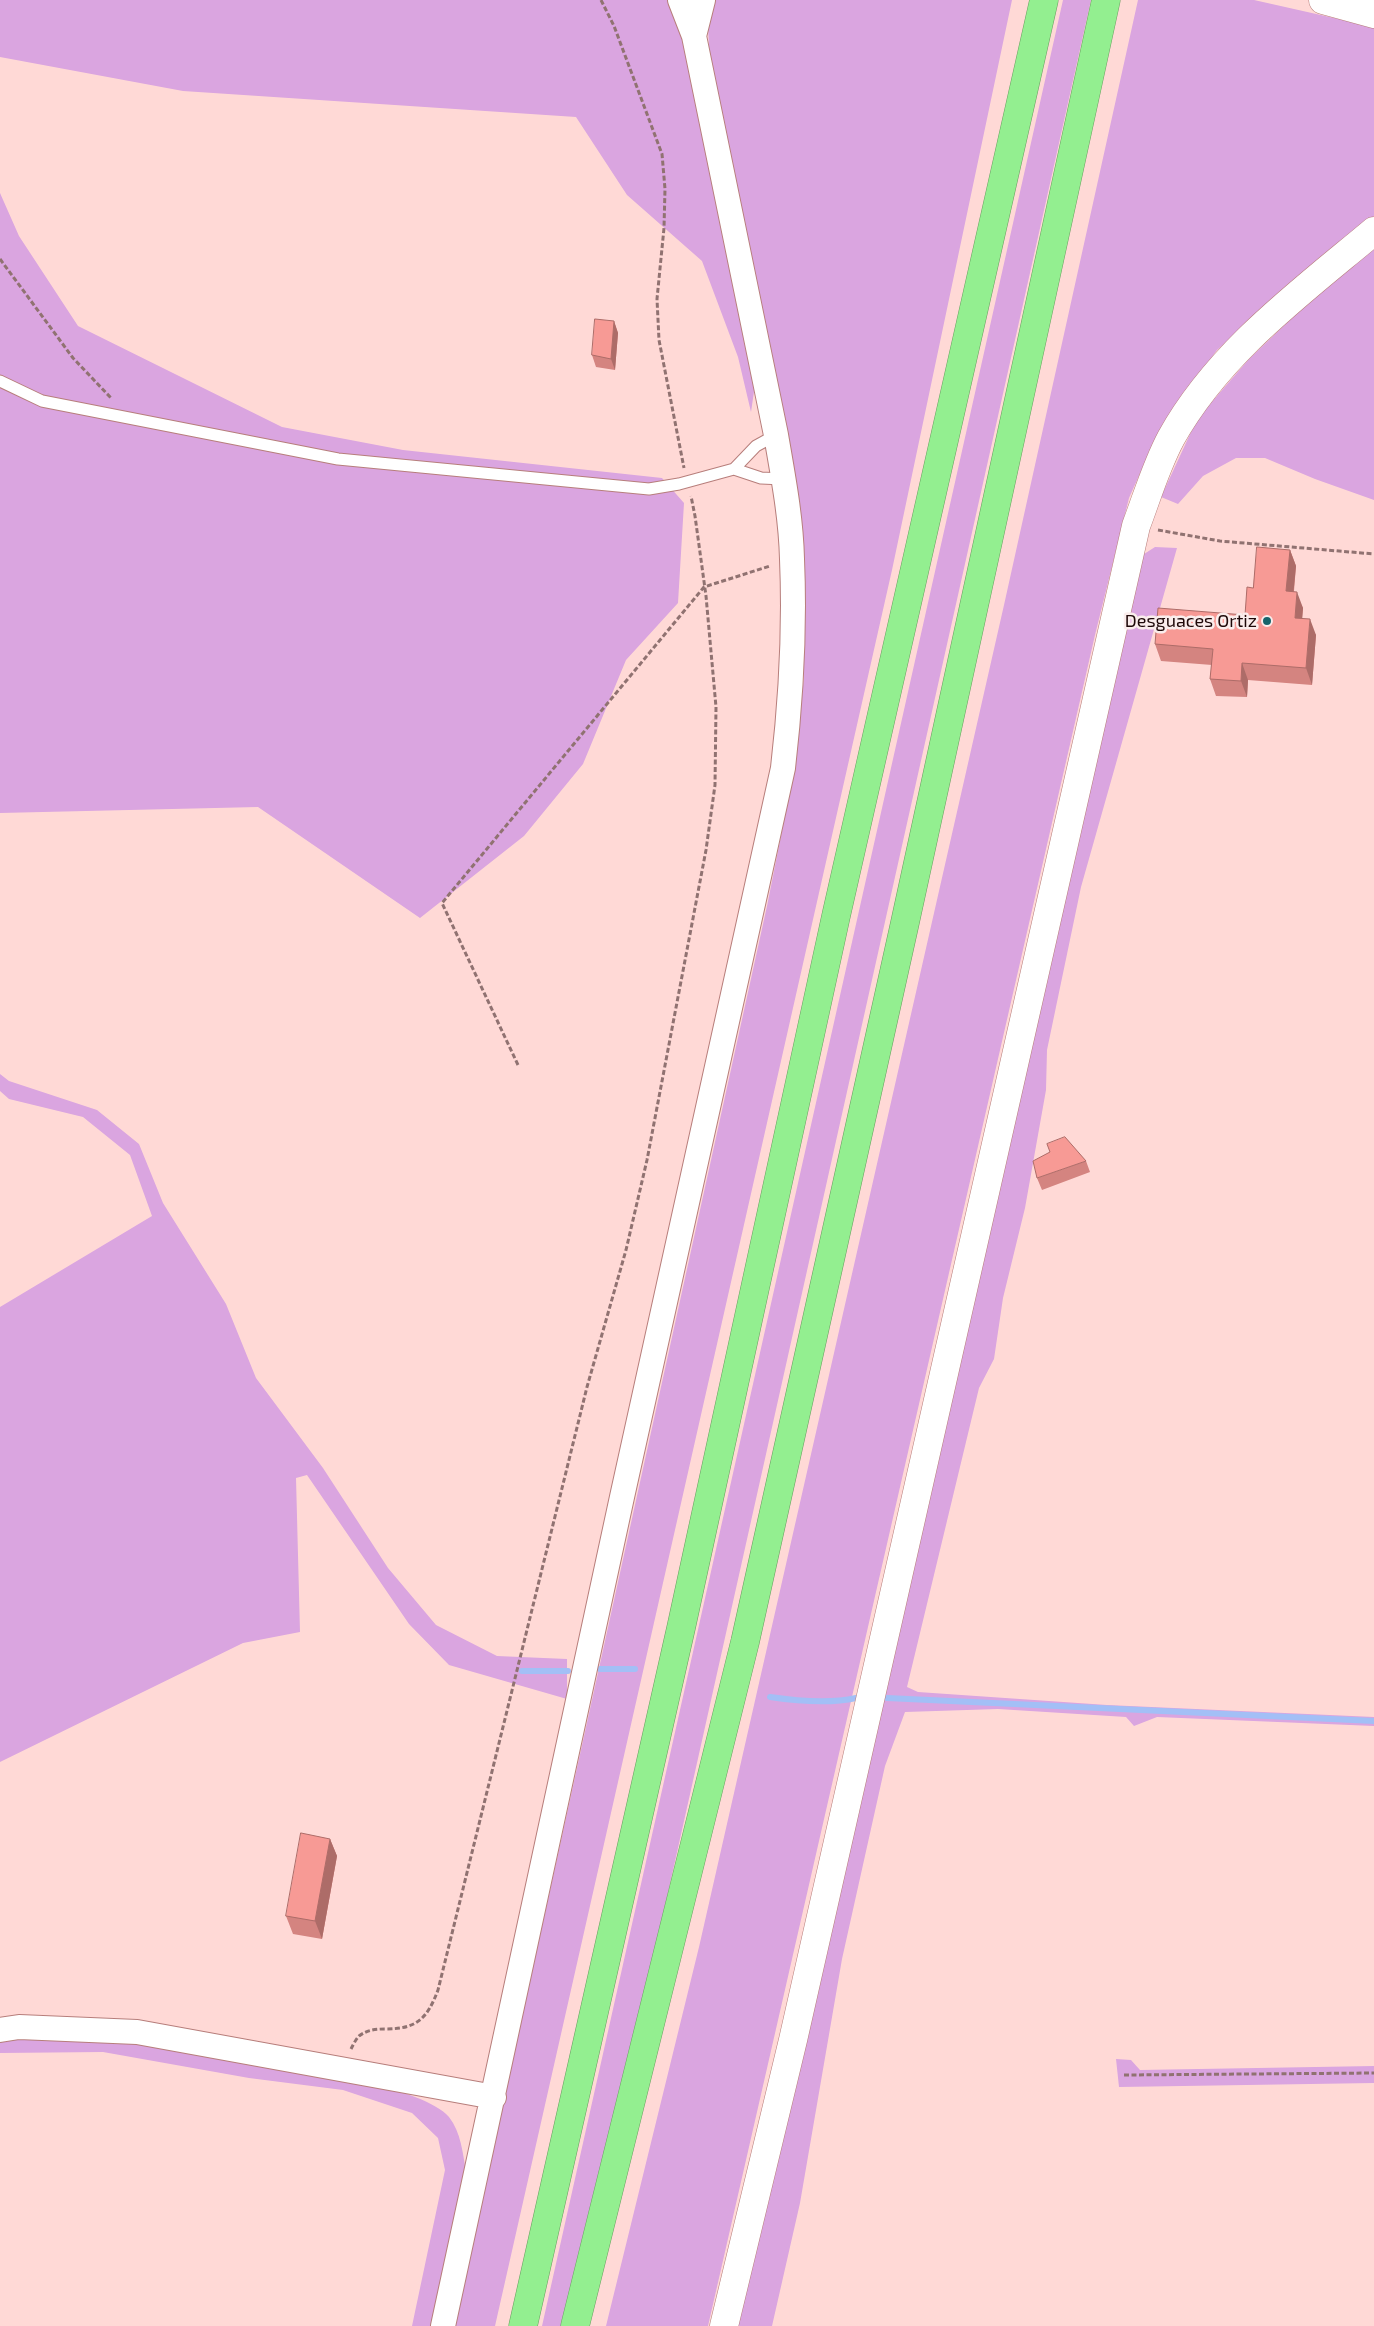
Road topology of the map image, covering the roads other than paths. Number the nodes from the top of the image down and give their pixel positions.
1 (680, 0) edge
2 (703, 0) edge
3 (1031, 0) edge
4 (1044, 0) edge
5 (1106, 0) edge
6 (1323, 0) edge
7 (1366, 8) edge
8 (694, 36) junction
9 (1013, 138) junction
10 (1374, 231) edge
11 (0, 381) edge
12 (776, 435) junction
13 (734, 469) junction
14 (784, 479) junction
15 (0, 2030) edge
16 (494, 2097) junction
17 (443, 2326) edge
18 (524, 2326) edge
19 (575, 2326) edge
20 (724, 2326) edge

1 - 8 street
2 - 8 street
3 - 9 highway
4 - 9 highway
5 - 19 highway
6 - 7 street
8 - 12 street
9 - 18 highway
10 - 20 street
11 - 13 lane
12 - 13 lane
12 - 14 street
13 - 14 lane
14 - 16 street
15 - 16 street
16 - 17 street

